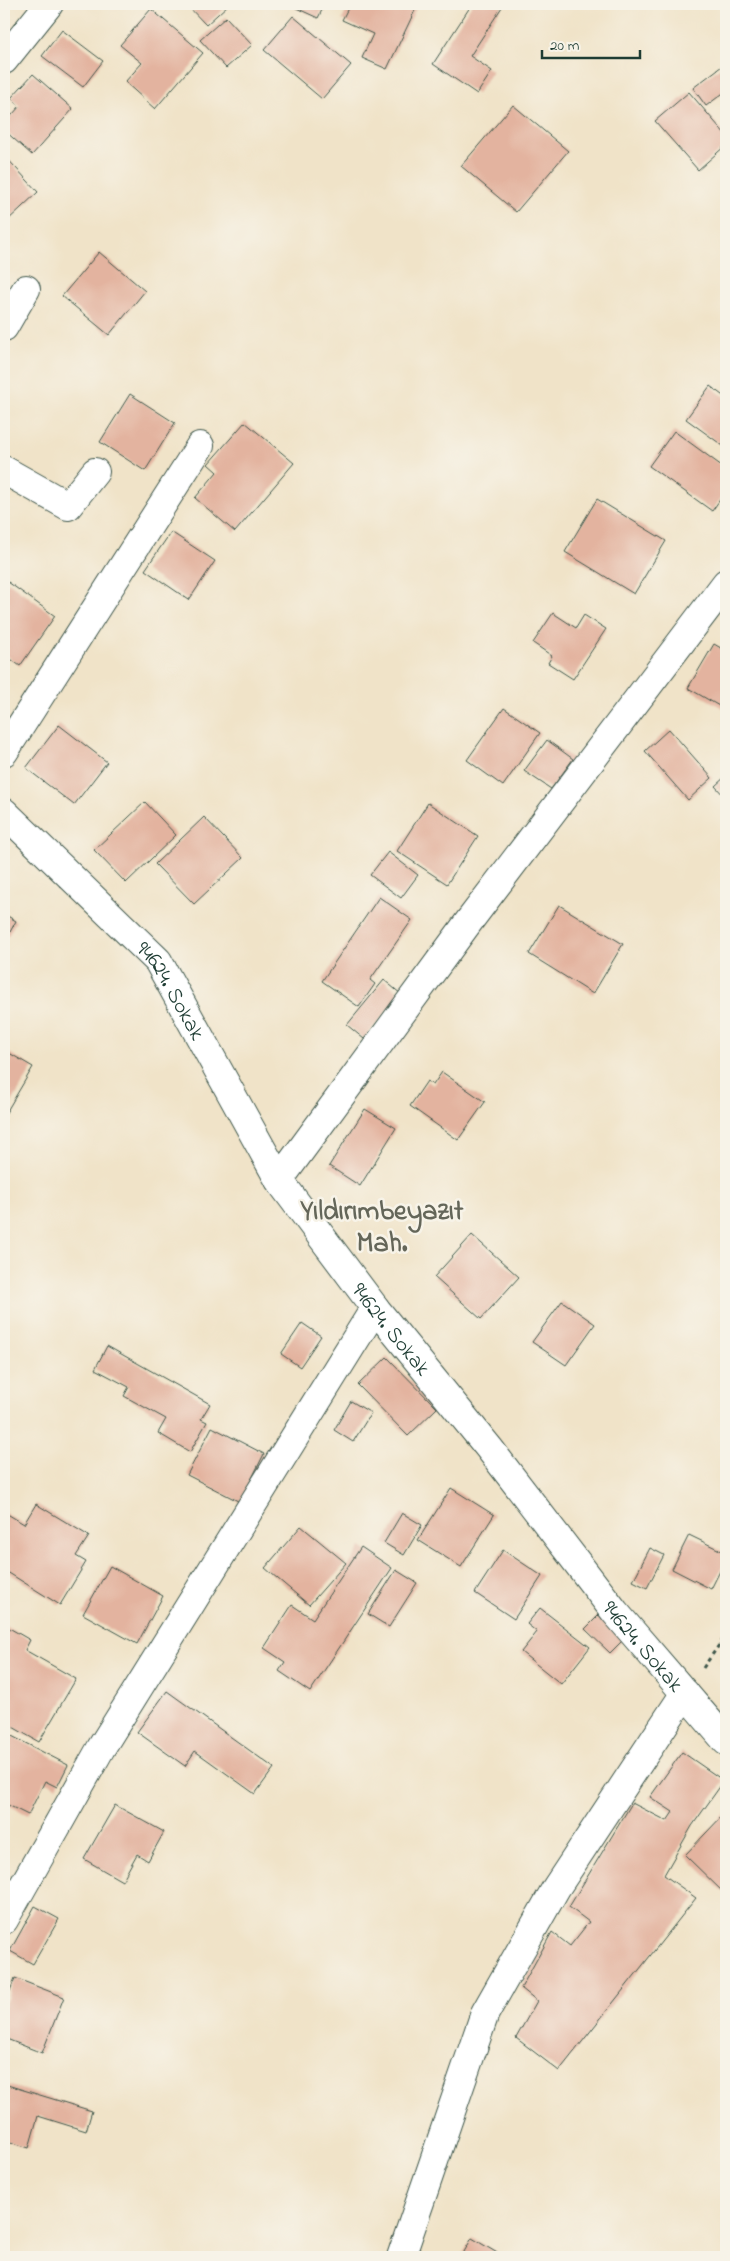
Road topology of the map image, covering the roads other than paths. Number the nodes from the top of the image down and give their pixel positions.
1 (49, 4) edge
2 (4, 60) edge
3 (26, 289) dead end
4 (4, 327) edge
5 (200, 446) dead end
6 (4, 470) edge
7 (95, 472) dead end
8 (726, 583) edge
9 (4, 752) edge
10 (4, 812) edge
11 (279, 1180) junction
12 (375, 1308) junction
13 (685, 1693) junction
14 (726, 1741) edge
15 (4, 1920) edge
16 (401, 2257) edge

1 - 2 street
3 - 4 street
5 - 9 street
6 - 7 street
8 - 11 street
10 - 11 street, 94624. Sokak
11 - 12 street, 94624. Sokak
12 - 13 street, 94624. Sokak
12 - 15 street
13 - 14 street, 94624. Sokak
13 - 16 street

